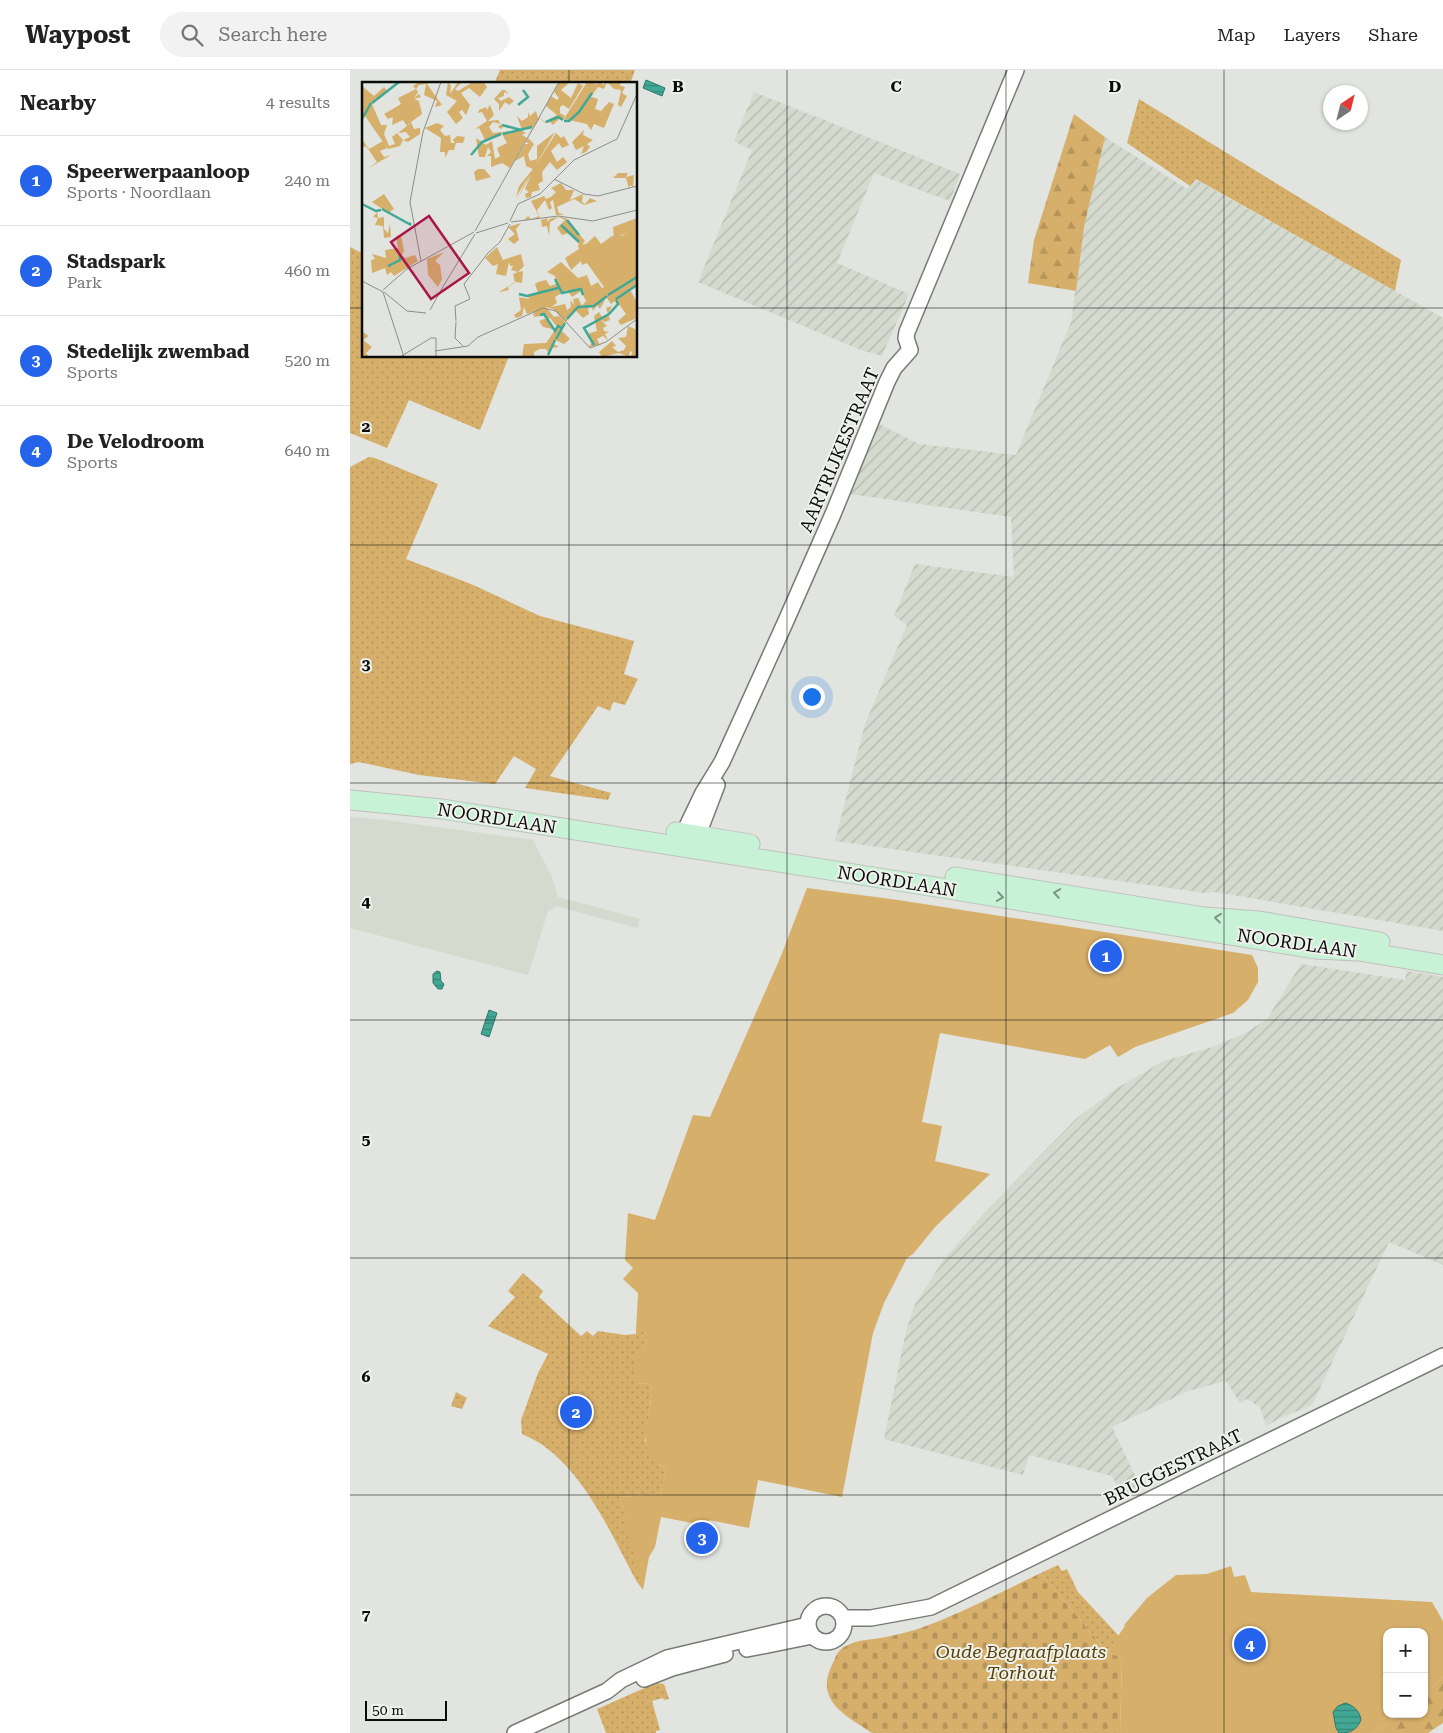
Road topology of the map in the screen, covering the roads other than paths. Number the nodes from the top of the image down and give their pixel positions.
1 (1016, 70) edge
2 (350, 791) edge
3 (350, 800) edge
4 (688, 841) junction
5 (1443, 952) edge
6 (1443, 965) edge
7 (1443, 1356) edge
8 (843, 1624) junction
9 (810, 1631) junction
10 (515, 1733) edge

1 - 4 street, AARTRIJKESTRAAT
2 - 4 main road, NOORDLAAN
3 - 4 main road, NOORDLAAN
5 -> 4 main road, NOORDLAAN
4 -> 6 main road, NOORDLAAN
7 - 8 street, BRUGGESTRAAT
8 - 9 street
8 - 9 street
9 - 10 street

